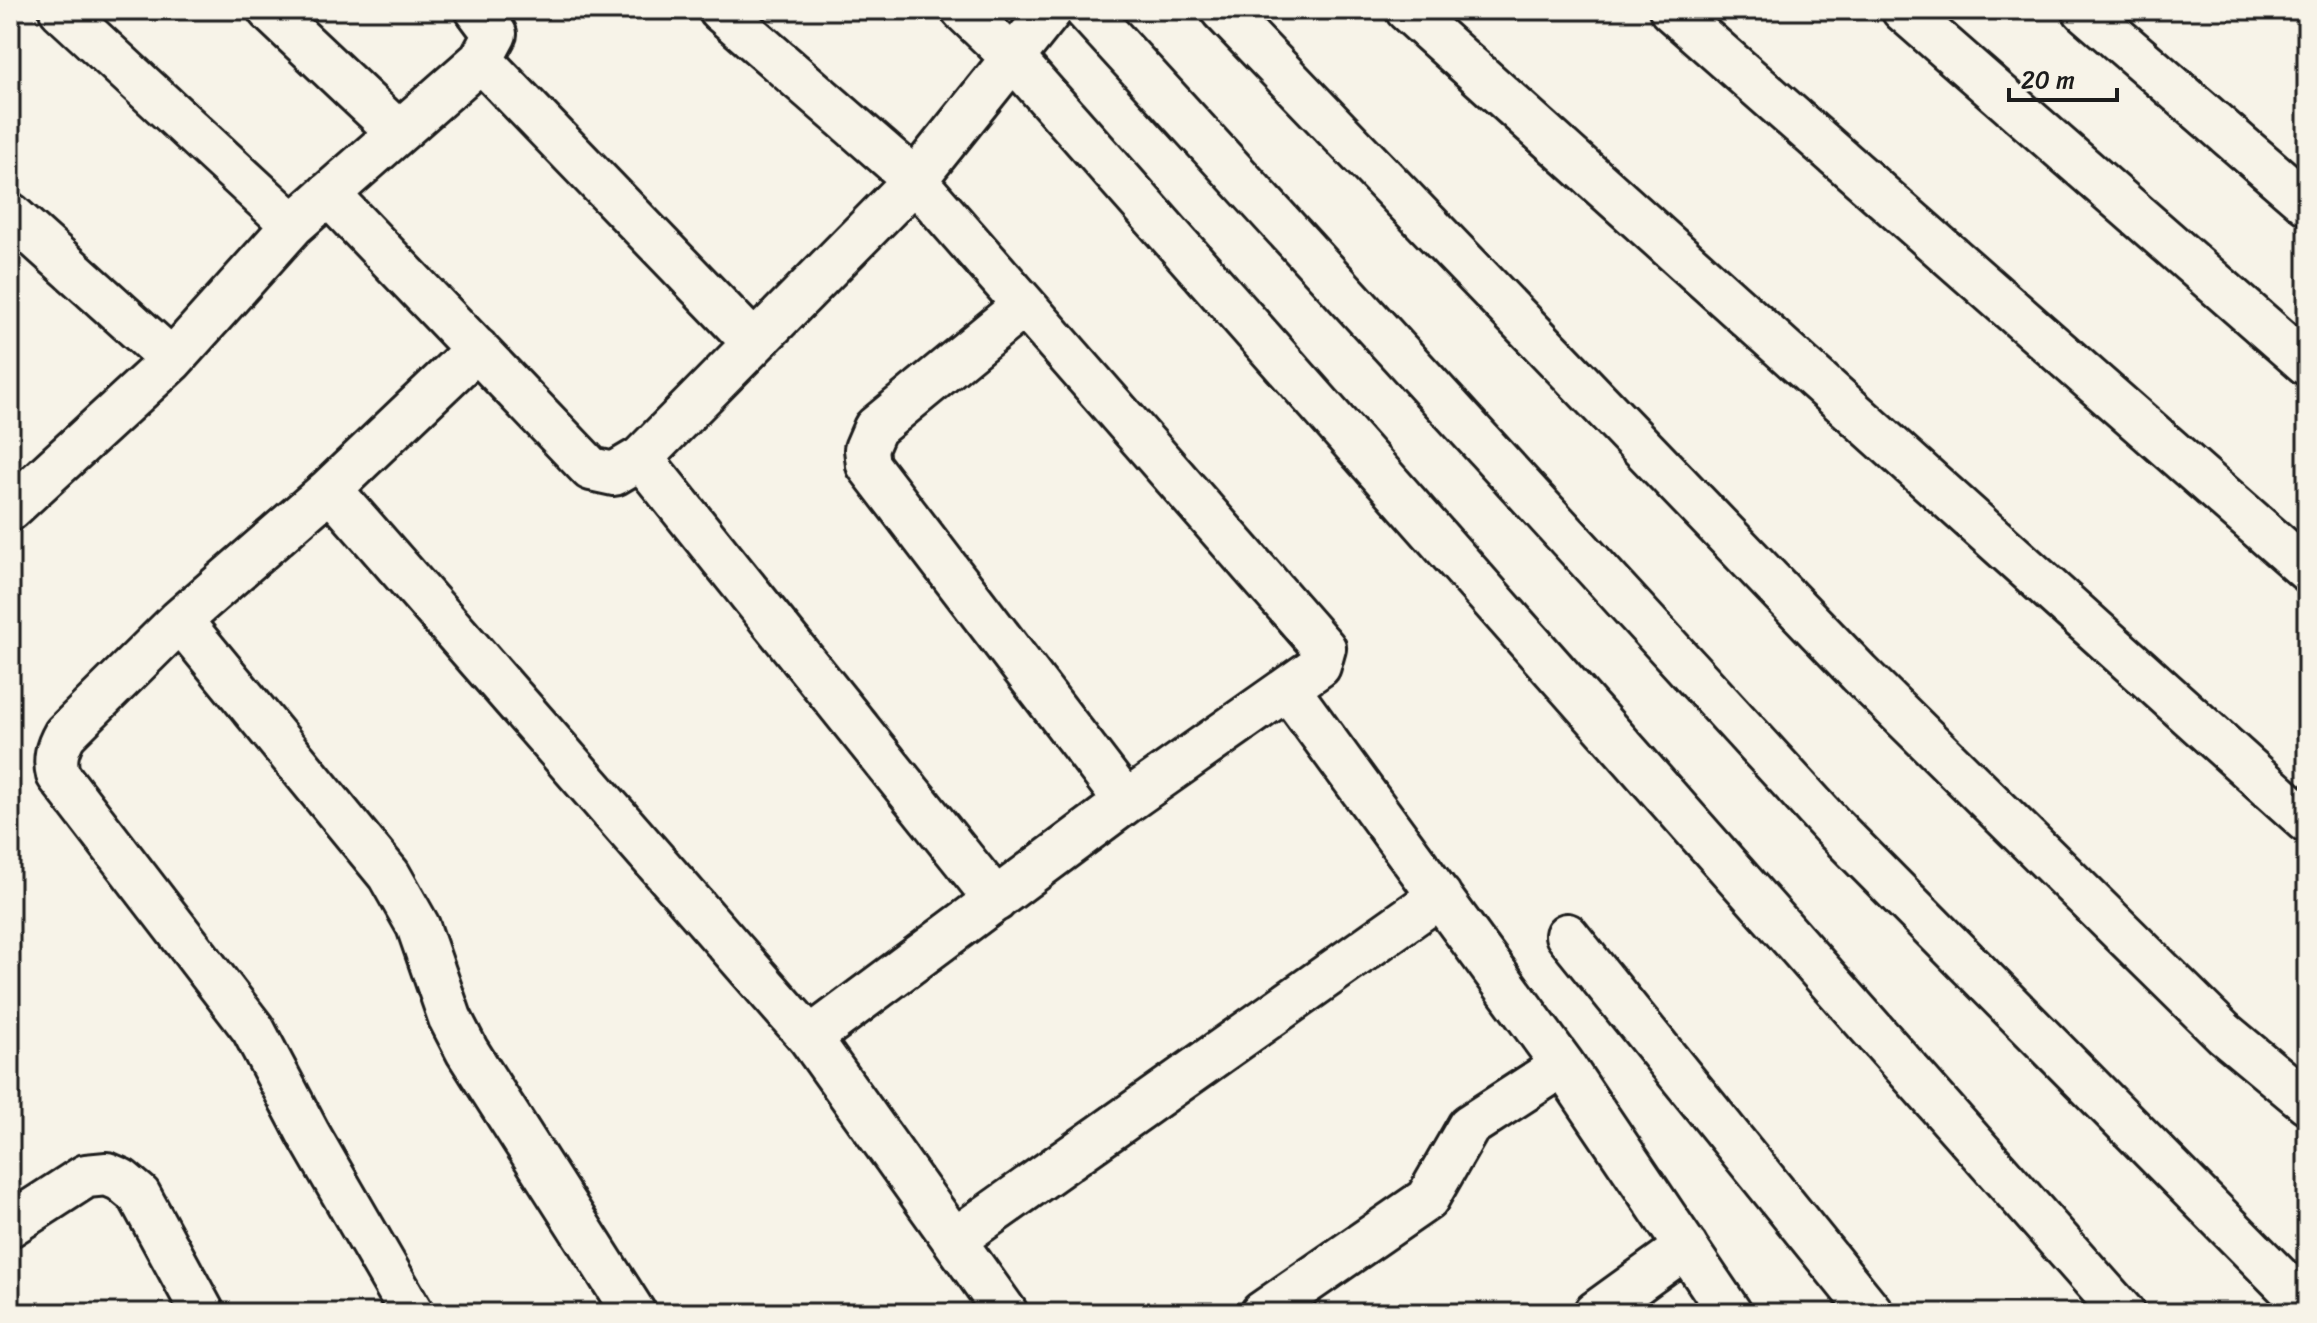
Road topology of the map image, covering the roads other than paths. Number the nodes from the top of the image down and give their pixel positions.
1 (61, 10) edge
2 (269, 10) edge
3 (477, 10) edge
4 (720, 10) edge
5 (963, 10) edge
6 (1051, 10) edge
7 (1086, 10) edge
8 (1222, 10) edge
9 (1407, 10) edge
10 (1671, 10) edge
11 (1903, 10) edge
12 (2084, 10) edge
13 (1013, 58) junction
14 (481, 60) junction
15 (398, 132) junction
16 (915, 180) junction
17 (328, 194) junction
18 (2307, 203) edge
19 (293, 225) junction
20 (18, 236) edge
21 (1023, 306) junction
22 (754, 343) junction
23 (477, 349) junction
24 (172, 360) junction
25 (2307, 364) edge
26 (641, 458) junction
27 (330, 489) junction
28 (10, 509) edge
29 (2307, 570) edge
30 (180, 620) junction
31 (1288, 689) junction
32 (1126, 802) junction
33 (2307, 821) edge
34 (1440, 896) junction
35 (996, 900) junction
36 (1567, 935) dead end
37 (810, 1038) junction
38 (1563, 1065) junction
39 (2307, 1102) edge
40 (10, 1225) edge
41 (954, 1240) junction
42 (1686, 1247) junction
43 (2307, 1306) edge
44 (203, 1313) edge
45 (412, 1313) edge
46 (634, 1313) edge
47 (1006, 1313) edge
48 (1262, 1313) edge
49 (1595, 1313) edge
50 (1730, 1313) edge
51 (1872, 1313) edge
52 (2123, 1313) edge

1 - 19 street
2 - 15 street
3 - 14 street
4 - 16 street
5 - 13 street
6 - 13 street
7 - 43 street
8 - 39 street
9 - 33 street
10 - 29 street
11 - 25 street
12 - 18 street
13 - 16 street
13 - 52 street
14 - 15 street
14 - 22 street
15 - 17 street
16 - 21 street
16 - 22 street
17 - 19 street
17 - 23 street
19 - 24 street
20 - 24 street
21 - 31 street
21 - 32 street
22 - 26 street
23 - 26 street
23 - 27 street
24 - 28 street
26 - 35 street
27 - 30 street
27 - 37 street
30 - 45 street
30 - 46 street
31 - 32 street
31 - 34 street
32 - 35 street
34 - 38 street
34 - 41 street
35 - 37 street
36 - 51 street
37 - 41 street
38 - 42 street
38 - 48 street
40 - 44 street
41 - 47 street
42 - 49 street
42 - 50 street

